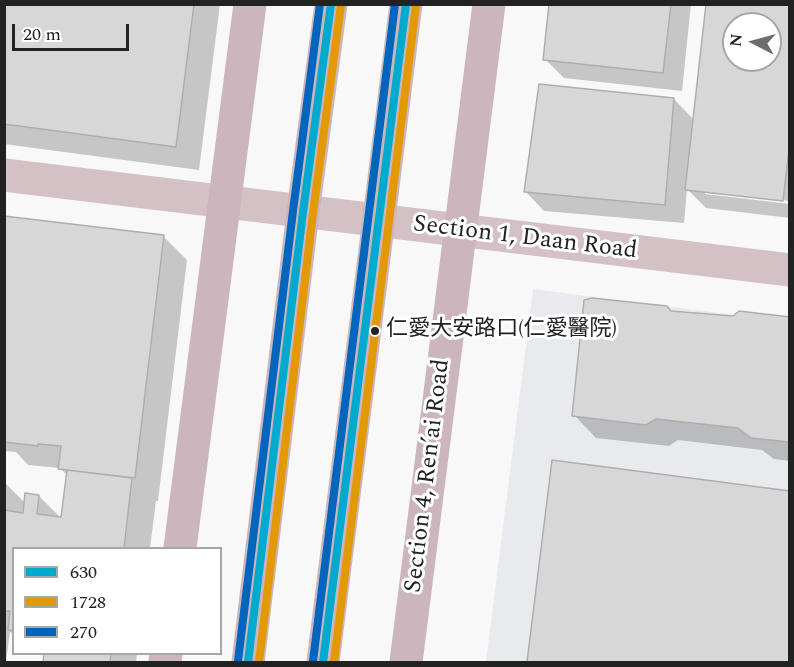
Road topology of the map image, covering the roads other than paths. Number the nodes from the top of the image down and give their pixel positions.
1 (250, 4) edge
2 (331, 4) edge
3 (406, 4) edge
4 (489, 4) edge
5 (4, 175) edge
6 (225, 203) junction
7 (303, 212) junction
8 (378, 221) junction
9 (461, 231) junction
10 (789, 270) edge
11 (180, 547) edge
12 (248, 663) edge
13 (323, 663) edge
14 (406, 663) edge

1 - 6 main road
2 - 7 main road
3 - 8 main road
4 - 9 main road, Section 4, Ren’ai Road
5 - 6 street, Section 1, Daan Road
6 - 7 street, Section 1, Daan Road
6 - 11 main road
7 - 8 street, Section 1, Daan Road
7 - 12 main road
8 - 9 street, Section 1, Daan Road
8 - 13 main road
9 - 10 street, Section 1, Daan Road
9 - 14 main road, Section 4, Ren’ai Road

